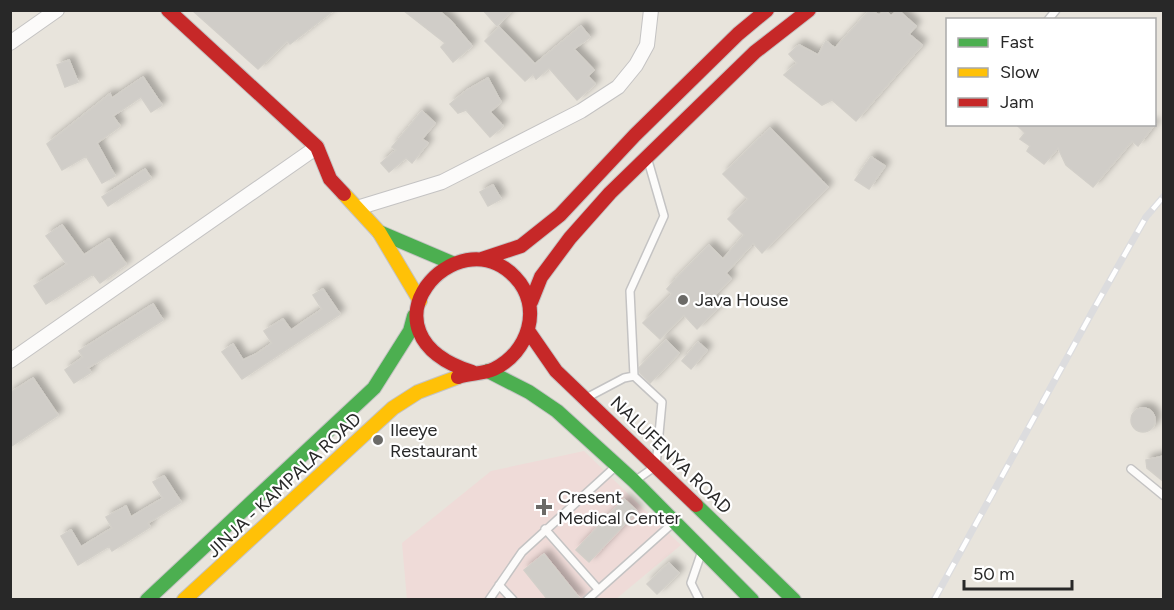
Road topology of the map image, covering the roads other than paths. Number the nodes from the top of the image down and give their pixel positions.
1 (57, 10) edge
2 (168, 10) edge
3 (651, 10) edge
4 (767, 10) edge
5 (808, 10) edge
6 (10, 43) edge
7 (316, 147) junction
8 (647, 159) junction
9 (357, 208) junction
10 (379, 232) junction
11 (482, 259) junction
12 (452, 263) junction
13 (420, 301) junction
14 (531, 302) junction
15 (414, 316) junction
16 (529, 332) junction
17 (10, 362) edge
18 (488, 371) junction
19 (472, 372) junction
20 (634, 376) junction
21 (586, 398) junction
22 (617, 465) junction
23 (656, 466) junction
24 (1131, 469) dead end
25 (634, 481) junction
26 (1164, 496) edge
27 (675, 522) junction
28 (545, 529) junction
29 (702, 549) junction
30 (499, 585) junction
31 (598, 589) junction
32 (699, 599) edge
33 (147, 600) edge
34 (184, 600) edge
35 (489, 600) edge
36 (513, 600) edge
37 (587, 600) edge
38 (752, 600) edge
39 (794, 600) edge

1 - 6 street
2 - 7 main road
3 - 9 street
4 - 11 main road
5 - 8 main road
7 - 9 main road
7 - 17 street
8 - 14 main road
8 - 20 lane
9 - 10 main road
10 - 12 main road
10 - 13 main road
11 - 12 main road
11 - 14 main road
12 - 13 main road
13 - 15 main road
14 - 16 main road
15 - 19 main road
15 - 33 main road
16 - 18 main road
16 - 21 main road, NALUFENYA ROAD
18 - 19 main road
18 - 22 main road
19 - 34 main road, JINJA - KAMPALA ROAD
20 - 21 lane
20 - 23 lane
21 - 23 main road, NALUFENYA ROAD
22 - 25 main road
22 - 28 lane
23 - 25 lane
23 - 39 main road, NALUFENYA ROAD
24 - 26 lane
25 - 27 main road
27 - 29 main road
27 - 31 lane
28 - 30 lane
28 - 31 lane
29 - 32 lane
29 - 38 main road
30 - 35 lane
30 - 36 lane
31 - 37 lane

